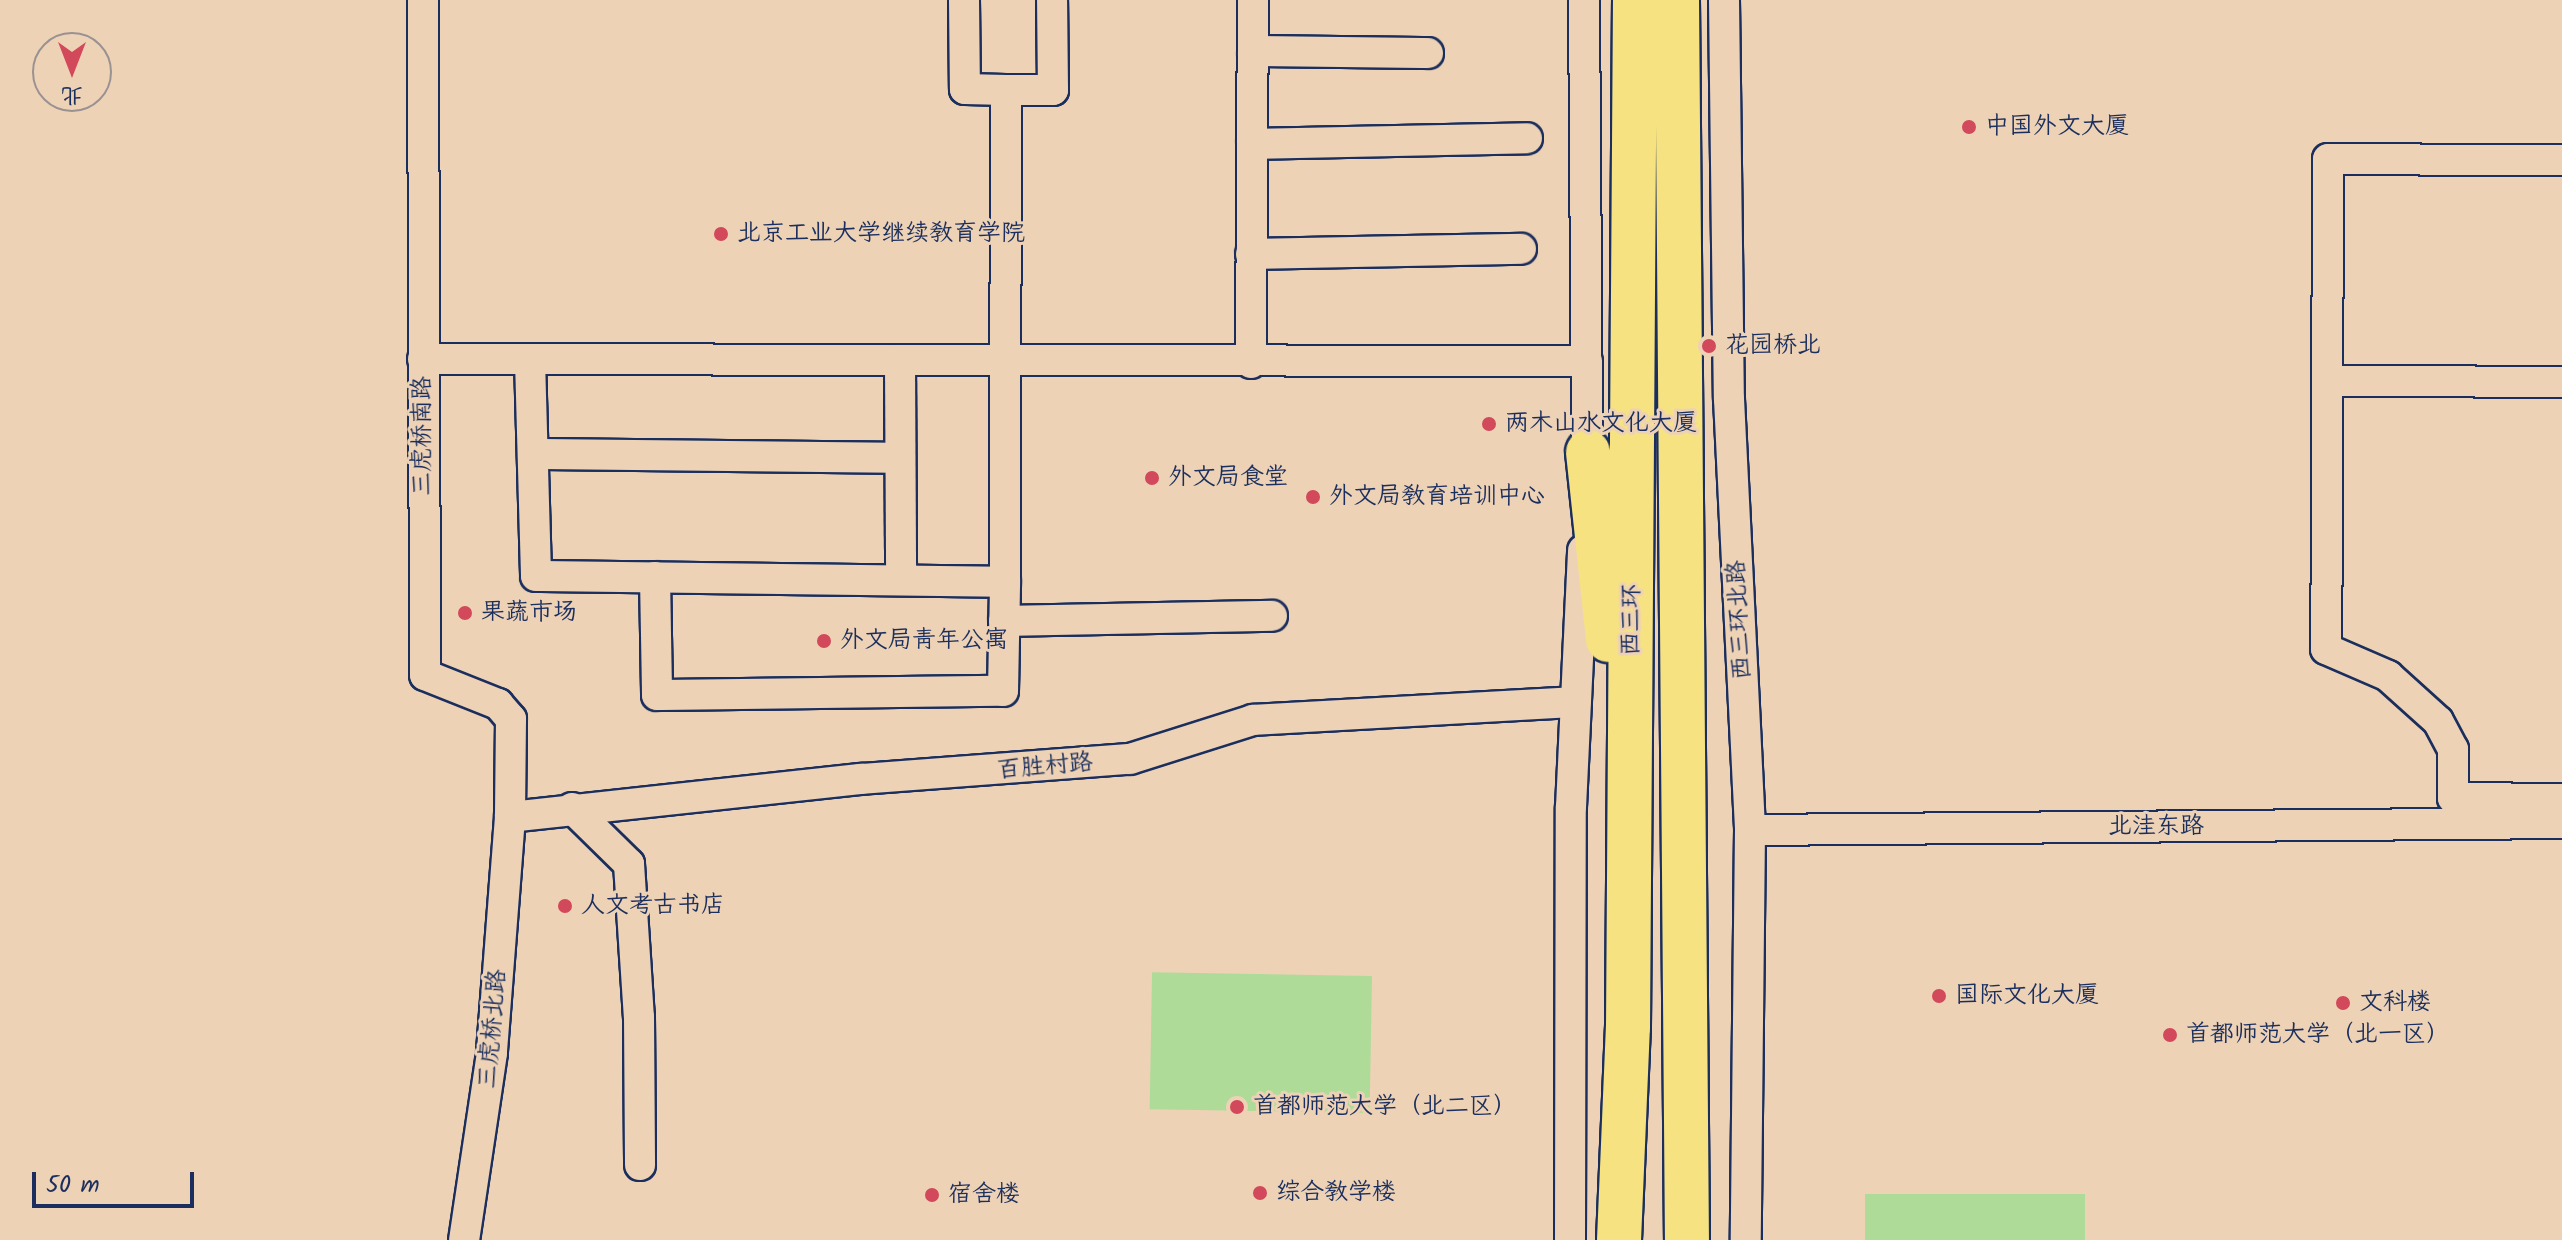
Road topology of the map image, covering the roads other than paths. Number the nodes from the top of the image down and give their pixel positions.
1 (423, 0) edge
2 (964, 0) edge
3 (1052, 0) edge
4 (1253, 0) edge
5 (1584, 0) edge
6 (1635, 0) edge
7 (1677, 0) edge
8 (1724, 0) edge
9 (1253, 51) junction
10 (1428, 53) dead end
11 (1006, 90) junction
12 (1527, 138) dead end
13 (1252, 144) junction
14 (2562, 160) edge
15 (1521, 249) dead end
16 (1251, 254) junction
17 (423, 359) junction
18 (530, 360) junction
19 (1587, 361) junction
20 (900, 363) junction
21 (1251, 363) junction
22 (1009, 364) junction
23 (2330, 381) junction
24 (2562, 382) edge
25 (1588, 452) junction
26 (533, 454) junction
27 (900, 458) junction
28 (655, 577) junction
29 (901, 580) junction
30 (1005, 582) junction
31 (1272, 616) dead end
32 (1004, 621) junction
33 (1575, 702) junction
34 (2562, 799) edge
35 (572, 808) junction
36 (510, 817) junction
37 (2562, 823) edge
38 (1750, 830) junction
39 (1630, 846) junction
40 (1683, 1024) junction
41 (1628, 1027) junction
42 (640, 1165) dead end
43 (464, 1240) edge
44 (1570, 1240) edge
45 (1619, 1240) edge
46 (1642, 1240) edge
47 (1668, 1240) edge
48 (1687, 1240) edge
49 (1746, 1240) edge

1 - 17 street, 三虎桥南路
2 - 11 street
3 - 11 street
4 - 9 street
5 - 19 street
6 - 39 highway, 西三环
7 - 40 highway, 西三环
8 - 38 street, 西三环北路
9 - 10 street
9 - 13 street
11 - 22 street
12 - 13 street
13 - 16 street
14 - 23 street
15 - 16 street
16 - 21 street
17 - 18 street
17 - 36 street, 三虎桥南路
18 - 20 street
18 - 26 street
19 - 21 street
19 - 25 street
20 - 22 street
20 - 27 street
21 - 22 street
22 - 30 street
23 - 24 street
23 - 34 street
25 - 33 street
25 - 39 highway
26 - 27 street
26 - 28 street
27 - 29 street
28 - 29 street
28 - 32 street
29 - 30 street
30 - 32 street
31 - 32 street
33 - 35 street, 百胜村路
33 - 44 street
35 - 36 street, 百胜村路
35 - 42 street
36 - 43 street, 三虎桥北路
37 - 38 street, 北洼东路
38 - 49 street, 西三环北路
39 - 41 highway, 西三环
40 - 47 highway
40 - 48 highway, 西三环
41 - 45 highway, 西三环
41 - 46 highway

